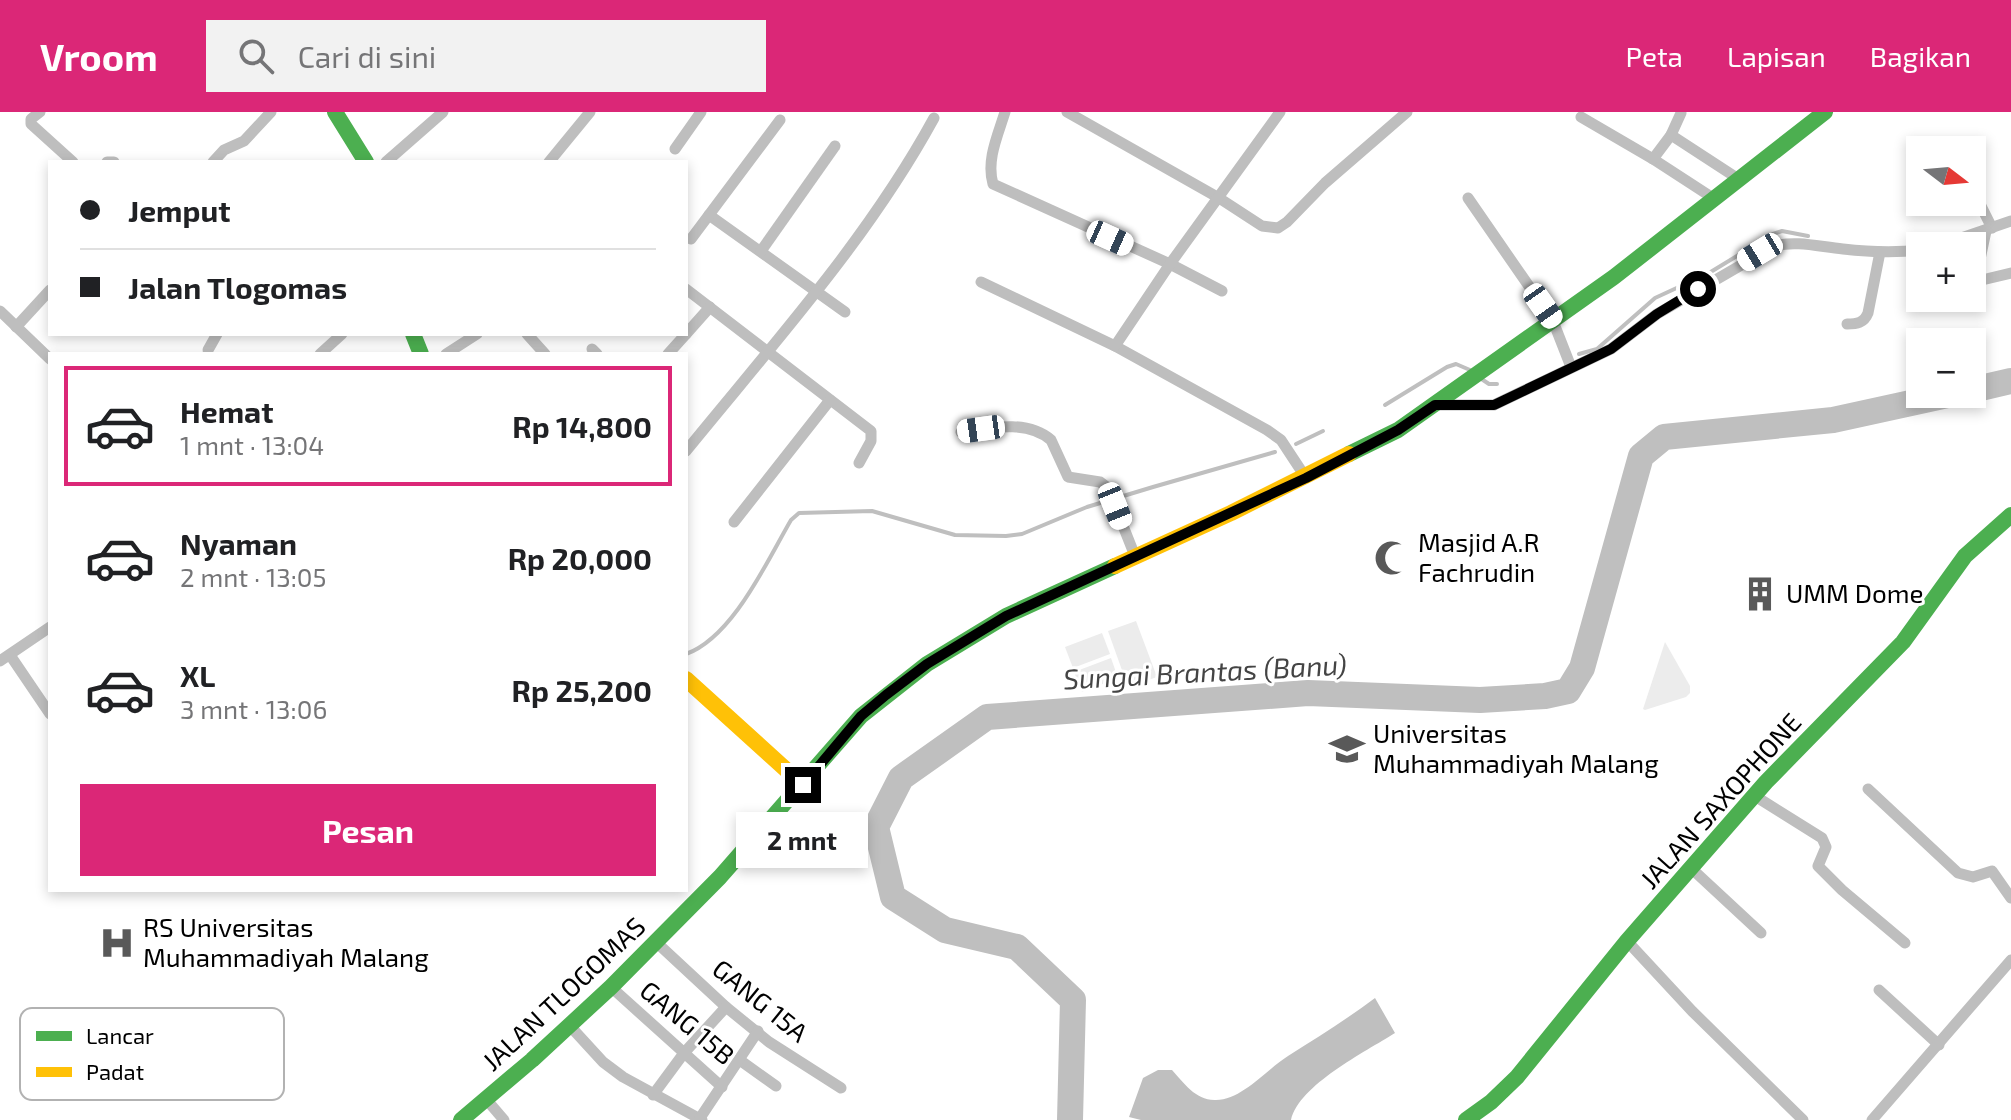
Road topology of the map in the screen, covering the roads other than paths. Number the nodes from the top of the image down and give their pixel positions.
1 (271, 112) edge
2 (335, 112) edge
3 (443, 112) edge
4 (590, 112) edge
5 (701, 112) edge
6 (1005, 112) edge
7 (1067, 112) edge
8 (1280, 112) edge
9 (1407, 112) edge
10 (1825, 112) edge
11 (1681, 113) edge
12 (32, 114) edge
13 (1581, 117) dead end
14 (934, 118) dead end
15 (780, 120) dead end
16 (1671, 135) junction
17 (835, 146) dead end
18 (675, 149) dead end
19 (1653, 159) junction
20 (71, 160) edge
21 (215, 160) edge
22 (365, 160) edge
23 (388, 160) edge
24 (551, 160) edge
25 (1737, 178) junction
26 (1219, 198) junction
27 (1468, 198) dead end
28 (1713, 198) junction
29 (709, 215) junction
30 (1985, 216) edge
31 (2011, 221) edge
32 (1989, 230) junction
33 (1983, 232) edge
34 (691, 239) dead end
35 (761, 251) junction
36 (1906, 251) edge
37 (1880, 252) junction
38 (1170, 264) junction
39 (2011, 273) edge
40 (981, 282) dead end
41 (688, 290) edge
42 (1222, 291) dead end
43 (48, 292) edge
44 (817, 292) junction
45 (710, 307) junction
46 (0, 311) edge
47 (845, 312) dead end
48 (1553, 321) junction
49 (1847, 324) dead end
50 (16, 327) junction
51 (688, 332) edge
52 (216, 336) edge
53 (340, 336) edge
54 (474, 336) edge
55 (529, 336) edge
56 (684, 336) edge
57 (1115, 346) junction
58 (208, 350) dead end
59 (768, 351) junction
60 (322, 352) edge
61 (449, 352) edge
62 (543, 352) edge
63 (670, 352) edge
64 (48, 357) edge
65 (1571, 367) junction
66 (830, 400) junction
67 (1435, 405) junction
68 (961, 432) dead end
69 (688, 448) edge
70 (859, 463) dead end
71 (1306, 478) junction
72 (2011, 515) edge
73 (734, 522) dead end
74 (1135, 556) junction
75 (48, 628) edge
76 (5, 658) edge
77 (688, 681) edge
78 (48, 712) edge
79 (803, 785) junction
80 (1868, 789) dead end
81 (1755, 796) junction
82 (1692, 869) junction
83 (2011, 898) edge
84 (1761, 933) dead end
85 (1627, 941) junction
86 (656, 942) junction
87 (1905, 943) dead end
88 (2011, 960) edge
89 (611, 987) junction
90 (1879, 990) dead end
91 (726, 1007) junction
92 (570, 1026) junction
93 (758, 1031) junction
94 (1939, 1045) junction
95 (684, 1053) junction
96 (741, 1061) junction
97 (776, 1086) dead end
98 (722, 1087) junction
99 (841, 1088) dead end
100 (653, 1095) junction
101 (486, 1099) junction
102 (701, 1119) edge
103 (461, 1120) edge
104 (504, 1120) edge
105 (1466, 1120) edge
106 (1803, 1120) edge
107 (1872, 1120) edge

1 - 21 street
2 - 22 main road
3 - 23 street
4 - 24 street
5 - 18 street
6 - 38 street
7 - 26 street
8 - 26 street
9 - 26 street
10 - 25 main road, JALAN TLOGOMAS
11 - 16 street
12 - 20 street
13 - 19 street
14 - 44 street
15 - 29 street
16 - 19 street
16 - 25 street
17 - 35 street
19 - 28 street
25 - 28 main road, JALAN TLOGOMAS
26 - 38 street
27 - 48 street
28 - 48 main road, JALAN TLOGOMAS
29 - 34 street
29 - 35 street
30 - 32 street
31 - 32 street
32 - 33 street
32 - 39 street
35 - 44 street
36 - 37 street
37 - 49 street
37 - 65 street
38 - 42 street
38 - 57 street
40 - 57 street
41 - 45 street
43 - 50 street
44 - 47 street
44 - 59 street
45 - 51 street
45 - 59 street
46 - 50 street
48 - 65 street
48 - 67 main road, JALAN TLOGOMAS
50 - 64 street
52 - 58 street
53 - 60 street
54 - 61 street
55 - 62 street
56 - 63 street
57 - 71 street
59 - 66 street
59 - 69 street
65 - 67 street
66 - 70 street
66 - 73 street
67 - 71 main road, JALAN TLOGOMAS
68 - 74 street
71 - 74 main road, JALAN TLOGOMAS
72 - 81 main road, JALAN SAXOPHONE
74 - 79 main road, JALAN TLOGOMAS
75 - 76 street
76 - 78 street
77 - 79 main road
79 - 86 main road, JALAN TLOGOMAS
80 - 83 street
81 - 82 main road, JALAN SAXOPHONE
81 - 87 street
82 - 84 street
82 - 85 main road, JALAN SAXOPHONE
85 - 105 main road, JALAN SAXOPHONE
85 - 106 street
86 - 89 main road, JALAN TLOGOMAS
86 - 91 street, GANG 15A
88 - 94 street
89 - 92 main road, JALAN TLOGOMAS
89 - 95 street, GANG 15B
90 - 94 street
91 - 93 street, GANG 15A
91 - 95 street
92 - 100 street
92 - 101 main road, JALAN TLOGOMAS
93 - 96 street, GANG 15B
93 - 99 street, GANG 15A
94 - 107 street
95 - 98 street, GANG 15B
95 - 100 street
96 - 97 street
96 - 98 street, GANG 15B
98 - 102 street
100 - 102 street
101 - 103 main road, JALAN TLOGOMAS
101 - 104 street

